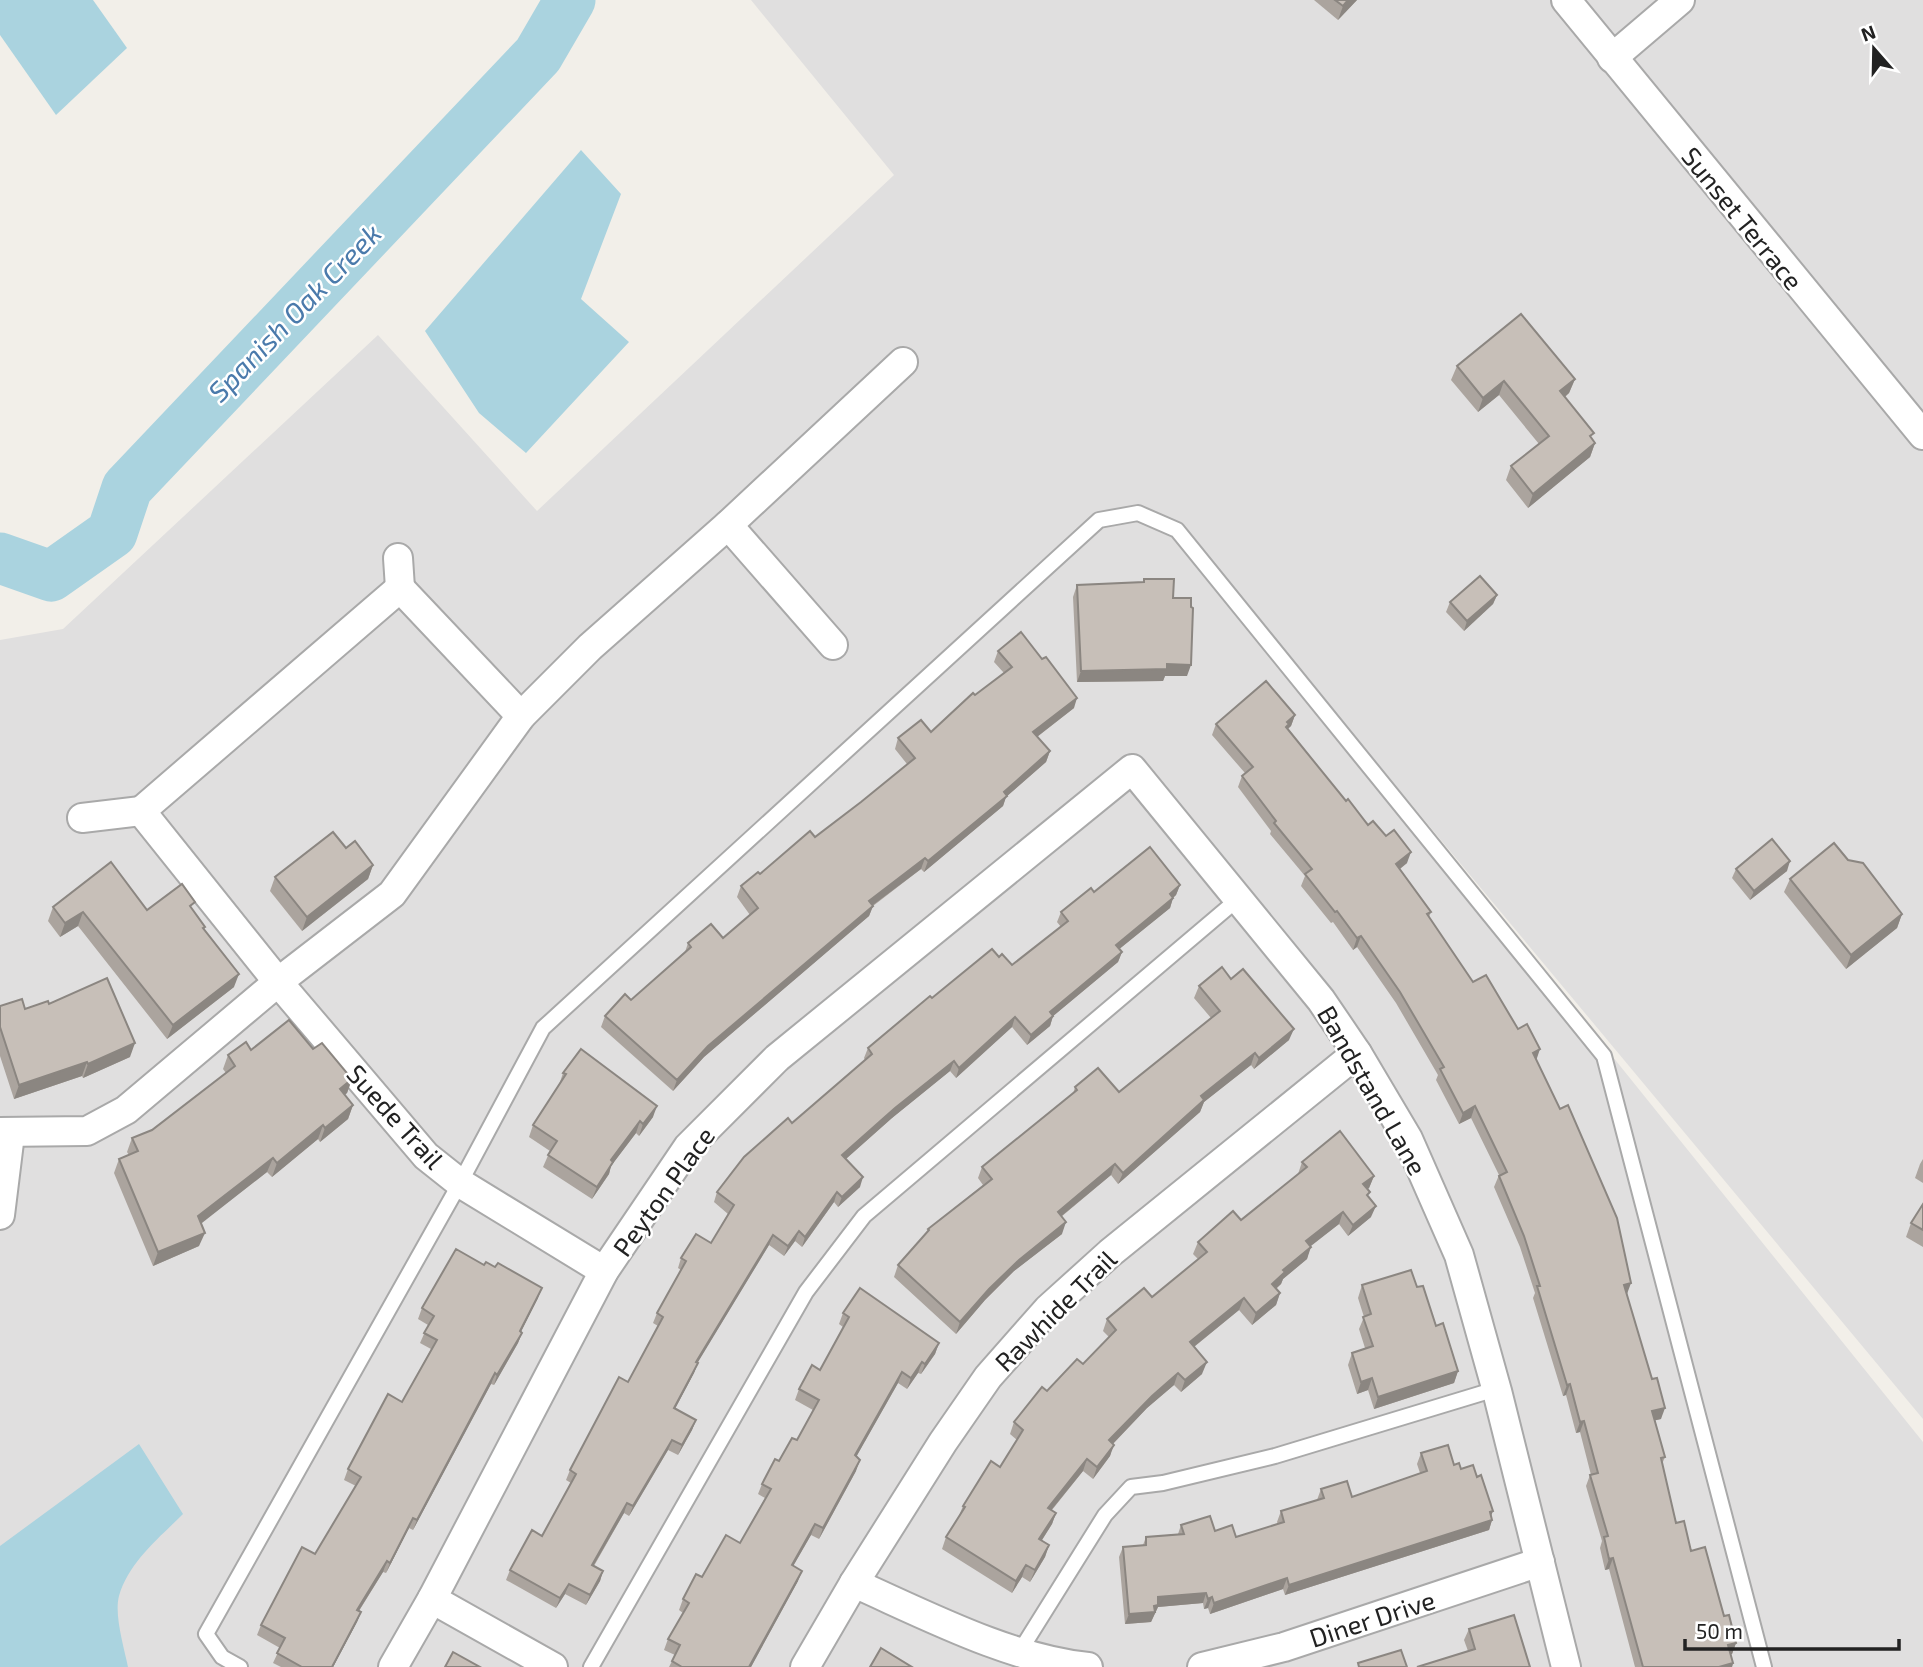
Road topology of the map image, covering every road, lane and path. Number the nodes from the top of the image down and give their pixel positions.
1 (1566, 0) edge
2 (1680, 0) edge
3 (1612, 58) junction
4 (904, 362) dead end
5 (1923, 435) edge
6 (728, 525) junction
7 (398, 558) dead end
8 (400, 588) junction
9 (833, 645) dead end
10 (522, 716) junction
11 (1132, 769) joint
12 (141, 811) junction
13 (82, 818) dead end
14 (1238, 899) junction
15 (278, 982) junction
16 (1357, 1053) junction
17 (5, 1133) edge
18 (460, 1183) junction
19 (0, 1214) edge
20 (604, 1271) junction
21 (1496, 1389) junction
22 (1540, 1562) junction
23 (854, 1583) junction
24 (432, 1600) junction
25 (1020, 1651) junction
26 (240, 1667) edge
27 (393, 1667) edge
28 (552, 1667) edge
29 (591, 1667) edge
30 (805, 1667) edge
31 (1088, 1667) edge
32 (1202, 1667) edge
33 (1566, 1667) edge
34 (1764, 1667) edge

1 - 3 street, Sunset Terrace
2 - 3 street
3 - 5 street, Sunset Terrace
4 - 6 street
6 - 9 street
6 - 10 street
7 - 8 street
8 - 10 street
8 - 12 street
10 - 15 street
11 - 14 street, Bandstand Lane
11 - 20 street, Peyton Place
12 - 13 street
12 - 15 street, Suede Trail
14 - 16 street, Bandstand Lane
14 - 29 lane
15 - 17 street
15 - 18 street, Suede Trail
16 - 21 street, Bandstand Lane
16 - 23 street, Rawhide Trail
17 - 19 street
18 - 20 street, Suede Trail
18 - 26 lane
18 - 34 lane
20 - 24 street, Peyton Place
21 - 22 street, Bandstand Lane
21 - 25 lane
22 - 32 street, Diner Drive
22 - 33 street, Bandstand Lane
23 - 25 street
23 - 30 street, Rawhide Trail
24 - 27 street, Peyton Place
24 - 28 street
25 - 31 street

